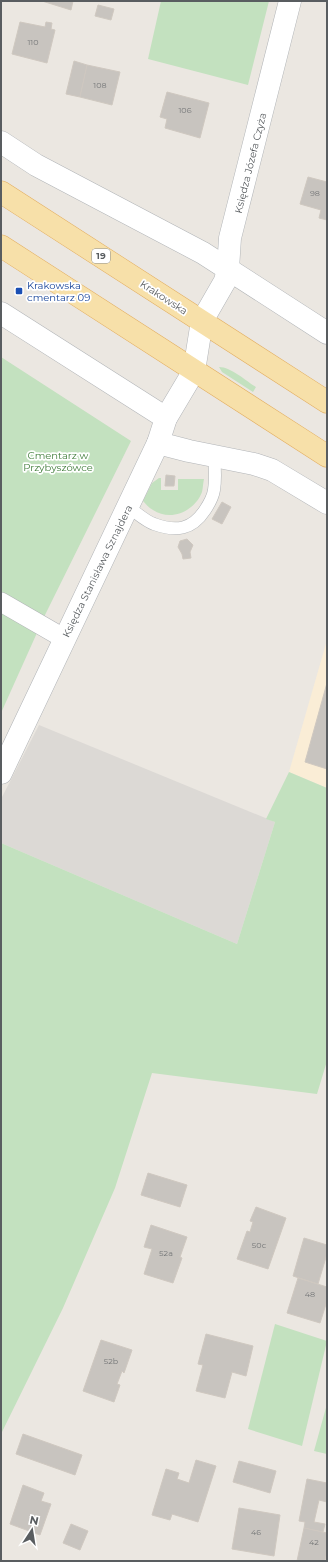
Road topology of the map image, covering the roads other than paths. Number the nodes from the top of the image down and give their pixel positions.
1 (290, 1) edge
2 (1, 142) edge
3 (1, 192) edge
4 (1, 246) edge
5 (228, 269) junction
6 (1, 313) edge
7 (202, 321) junction
8 (327, 333) edge
9 (194, 371) junction
10 (327, 402) edge
11 (166, 418) junction
12 (158, 443) junction
13 (214, 456) junction
14 (327, 456) edge
15 (327, 503) edge
16 (128, 507) junction
17 (1, 602) edge
18 (65, 639) junction
19 (1, 773) edge

1 - 5 street, Księdza Józefa Czyża
2 - 5 street
3 - 7 main road, Krakowska / 19
4 - 9 main road
5 - 7 street, Księdza Józefa Czyża
5 - 8 street
6 - 11 street
7 - 9 street
7 - 10 main road, Krakowska / 19
9 - 11 street, Księdza Stanisława Sznajdera
9 - 14 main road
11 - 12 street, Księdza Stanisława Sznajdera
12 - 13 street
12 - 16 street, Księdza Stanisława Sznajdera
13 - 15 street
13 - 16 lane
16 - 18 street, Księdza Stanisława Sznajdera
17 - 18 street
18 - 19 street, Księdza Stanisława Sznajdera

